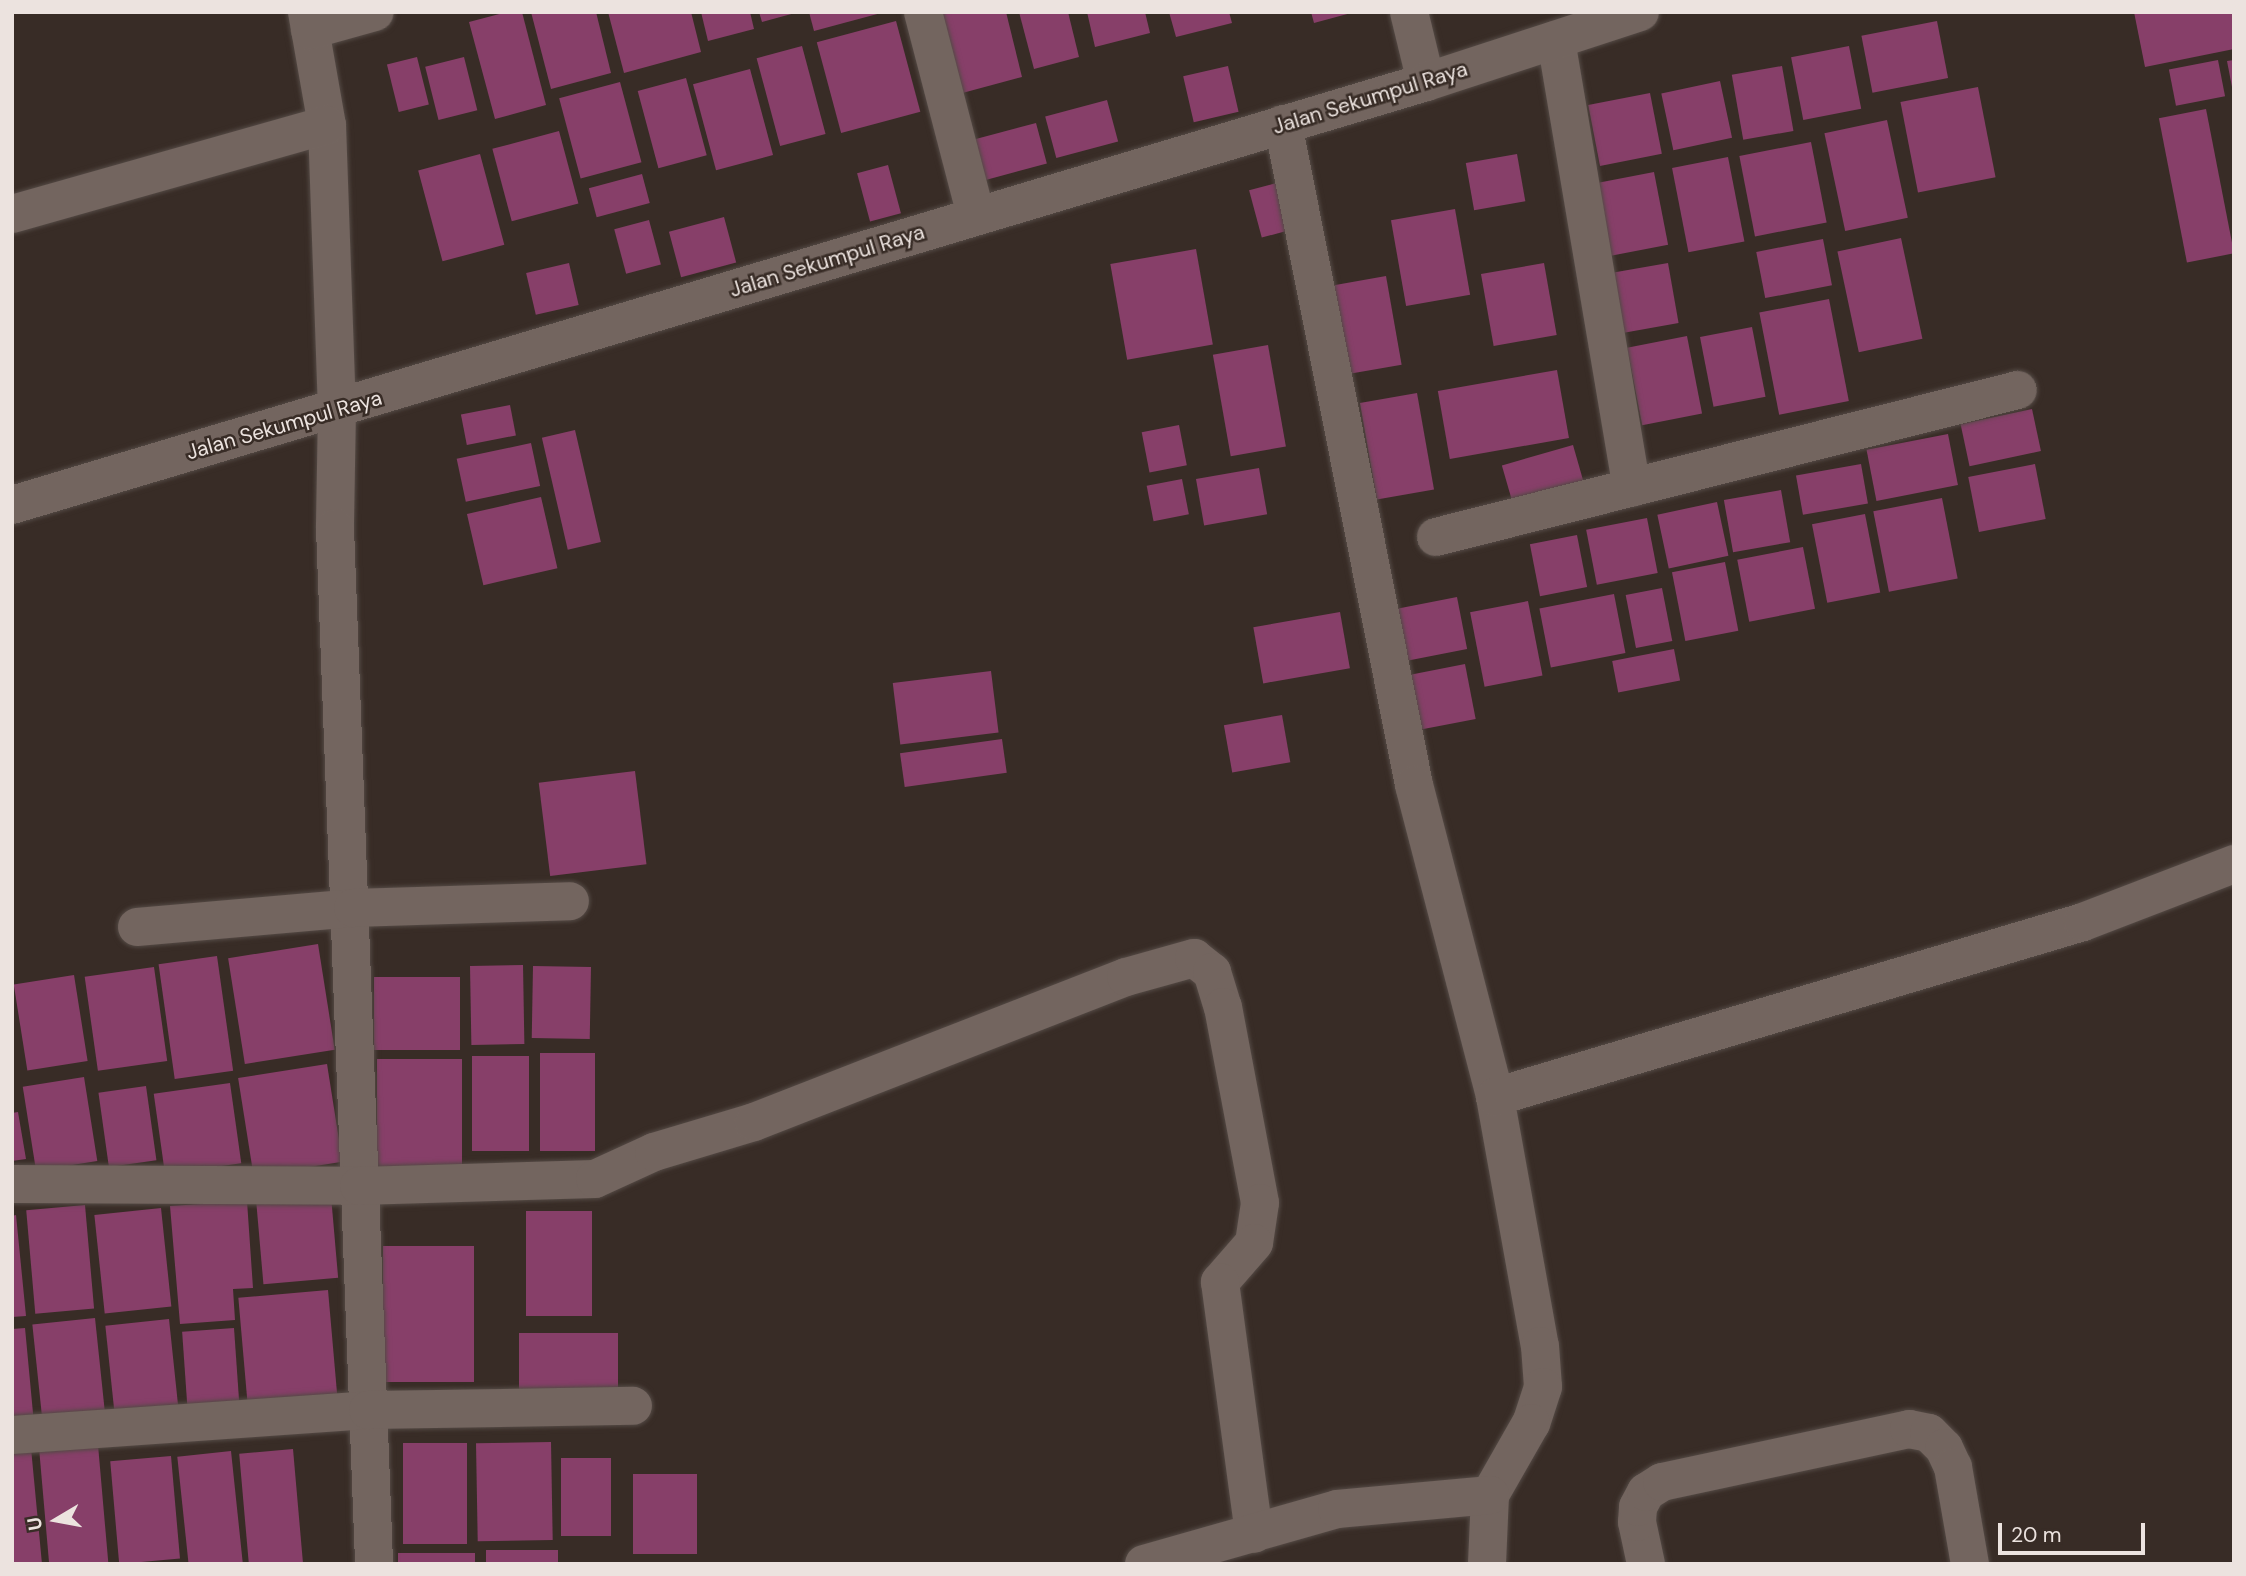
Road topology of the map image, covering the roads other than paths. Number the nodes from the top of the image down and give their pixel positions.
1 (375, 12) edge
2 (923, 12) edge
3 (1409, 12) edge
4 (1640, 12) edge
5 (309, 21) edge
6 (1556, 40) junction
7 (1426, 82) junction
8 (1283, 124) junction
9 (327, 125) junction
10 (12, 214) edge
11 (976, 216) junction
12 (2018, 390) dead end
13 (337, 409) junction
14 (1632, 488) junction
15 (12, 505) edge
16 (1436, 537) dead end
17 (2234, 864) edge
18 (570, 901) dead end
19 (353, 908) junction
20 (137, 927) dead end
21 (1495, 1097) junction
22 (12, 1184) edge
23 (359, 1186) junction
24 (633, 1406) dead end
25 (368, 1410) junction
26 (12, 1435) edge
27 (1490, 1494) junction
28 (1254, 1534) junction
29 (374, 1564) edge
30 (1143, 1564) edge
31 (1487, 1564) edge
32 (1646, 1564) edge
33 (1970, 1564) edge

1 - 5 street
2 - 11 street
3 - 7 street
4 - 6 street, Jalan Sekumpul Raya
5 - 9 street
6 - 7 street, Jalan Sekumpul Raya
6 - 14 street
7 - 8 street, Jalan Sekumpul Raya
8 - 11 street, Jalan Sekumpul Raya
8 - 21 street
9 - 10 street
9 - 13 street
11 - 13 street, Jalan Sekumpul Raya
12 - 14 street
13 - 15 street, Jalan Sekumpul Raya
13 - 19 street
14 - 16 street
17 - 21 street
18 - 19 street
19 - 20 street
19 - 23 street
21 - 27 street
22 - 23 street
23 - 25 street
23 - 28 street
24 - 25 street
25 - 26 street
25 - 29 street
27 - 28 street
27 - 31 street
28 - 30 street
32 - 33 street

